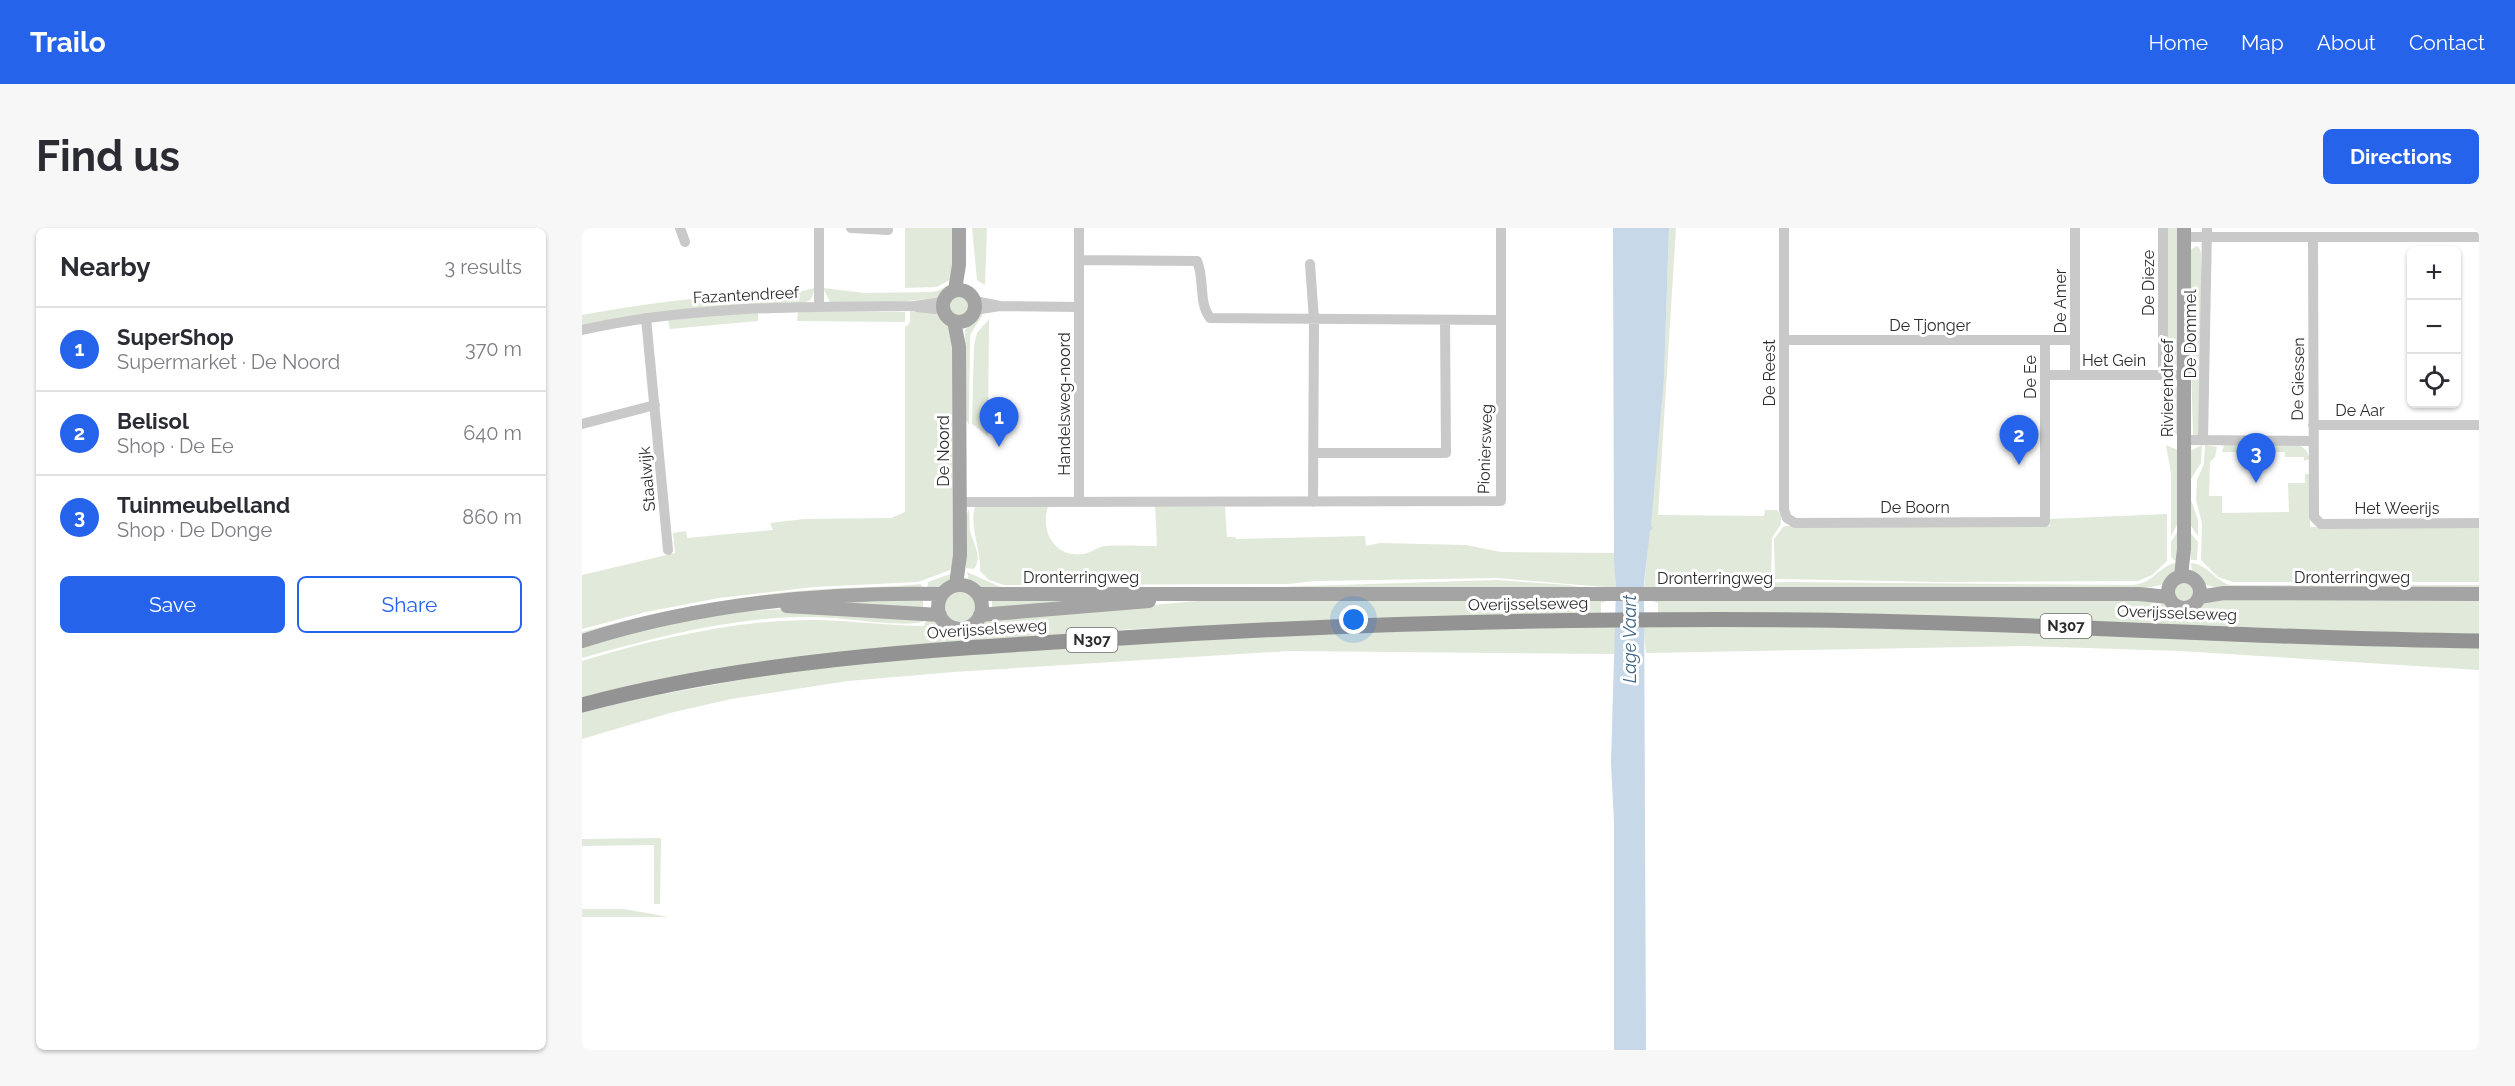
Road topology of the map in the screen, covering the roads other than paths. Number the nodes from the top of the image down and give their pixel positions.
1 (680, 228) edge
2 (819, 228) edge
3 (851, 228) edge
4 (959, 228) edge
5 (1079, 228) edge
6 (1501, 228) edge
7 (1784, 228) edge
8 (2075, 228) edge
9 (2163, 228) edge
10 (888, 230) dead end
11 (2184, 233) edge
12 (2207, 233) edge
13 (2283, 233) edge
14 (2479, 237) edge
15 (2313, 238) junction
16 (685, 242) dead end
17 (1079, 260) junction
18 (1310, 264) dead end
19 (959, 290) junction
20 (819, 306) junction
21 (944, 306) junction
22 (975, 306) junction
23 (1079, 307) junction
24 (646, 318) junction
25 (1314, 320) junction
26 (1445, 320) junction
27 (1501, 320) junction
28 (958, 321) junction
29 (582, 330) edge
30 (1784, 340) junction
31 (2044, 340) junction
32 (2075, 340) junction
33 (2045, 375) junction
34 (2075, 375) junction
35 (2163, 375) junction
36 (2184, 375) junction
37 (655, 405) junction
38 (582, 424) edge
39 (2313, 425) junction
40 (2479, 425) edge
41 (2184, 440) junction
42 (2203, 440) junction
43 (2313, 441) junction
44 (1313, 453) junction
45 (960, 502) junction
46 (1079, 502) junction
47 (1313, 502) junction
48 (1787, 518) joint
49 (2316, 521) joint
50 (2045, 522) joint
51 (2479, 523) edge
52 (668, 550) dead end
53 (2184, 577) junction
54 (960, 585) junction
55 (2169, 592) junction
56 (2199, 593) junction
57 (942, 594) junction
58 (978, 594) junction
59 (2479, 594) edge
60 (1184, 596) junction
61 (770, 604) junction
62 (940, 615) junction
63 (980, 615) junction
64 (582, 641) edge
65 (2479, 641) edge
66 (582, 705) edge

1 - 16 street
2 - 20 street
3 - 10 street
4 - 19 main road
5 - 17 street, Handelsweg-noord
6 - 27 street, Pioniersweg
7 - 30 street, De Reest
8 - 32 street, De Amer
9 - 35 street, De Dieze
11 - 12 street
11 - 36 main road, Rivierendreef
12 - 13 street
12 - 42 street, De Dommel
13 - 15 street
14 - 15 street
15 - 39 street, De Giessen
17 - 23 street, Handelsweg-noord
17 - 25 street
18 - 25 street
19 - 21 main road
19 - 22 main road
20 - 21 street, Fazantendreef
20 - 24 street, Fazantendreef
21 - 28 main road
22 - 23 street
22 - 28 main road
23 - 46 street, Handelsweg-noord
24 - 29 street, Fazantendreef
24 - 37 street, Staalwijk
25 - 26 street
25 - 44 street
26 - 27 street
26 - 44 street
27 - 47 street, Pioniersweg
28 - 45 main road, De Noord
30 - 31 street, De Tjonger
30 - 48 street, De Reest
31 - 32 street, De Tjonger
31 - 33 street, De Ee
32 - 34 street, De Amer
33 - 34 street, Het Gein
33 - 50 street, De Ee
34 - 35 street, Het Gein
35 - 36 street, Het Gein
36 - 41 main road, Rivierendreef
37 - 38 street
37 - 52 street, Staalwijk
39 - 40 street, De Aar
39 - 43 street, De Giessen
41 - 42 street
41 - 53 main road, Rivierendreef
42 - 43 street
43 - 49 street, De Giessen
44 - 47 street
45 - 46 street, Pioniersweg
45 - 54 main road, De Noord
46 - 47 street, Pioniersweg
48 - 50 street, De Boorn
49 - 51 street, Het Weerijs
53 - 55 main road
53 - 56 main road
54 - 57 main road
54 - 58 main road
55 - 56 main road
55 - 60 main road, Dronterringweg
56 - 59 main road, Dronterringweg
57 - 61 main road
57 - 62 main road
58 - 60 main road, Dronterringweg
58 - 63 main road
60 - 63 main road, Dronterringweg
61 - 62 main road
61 - 64 main road
62 - 63 main road
65 - 66 highway, Overijsselseweg / N307

